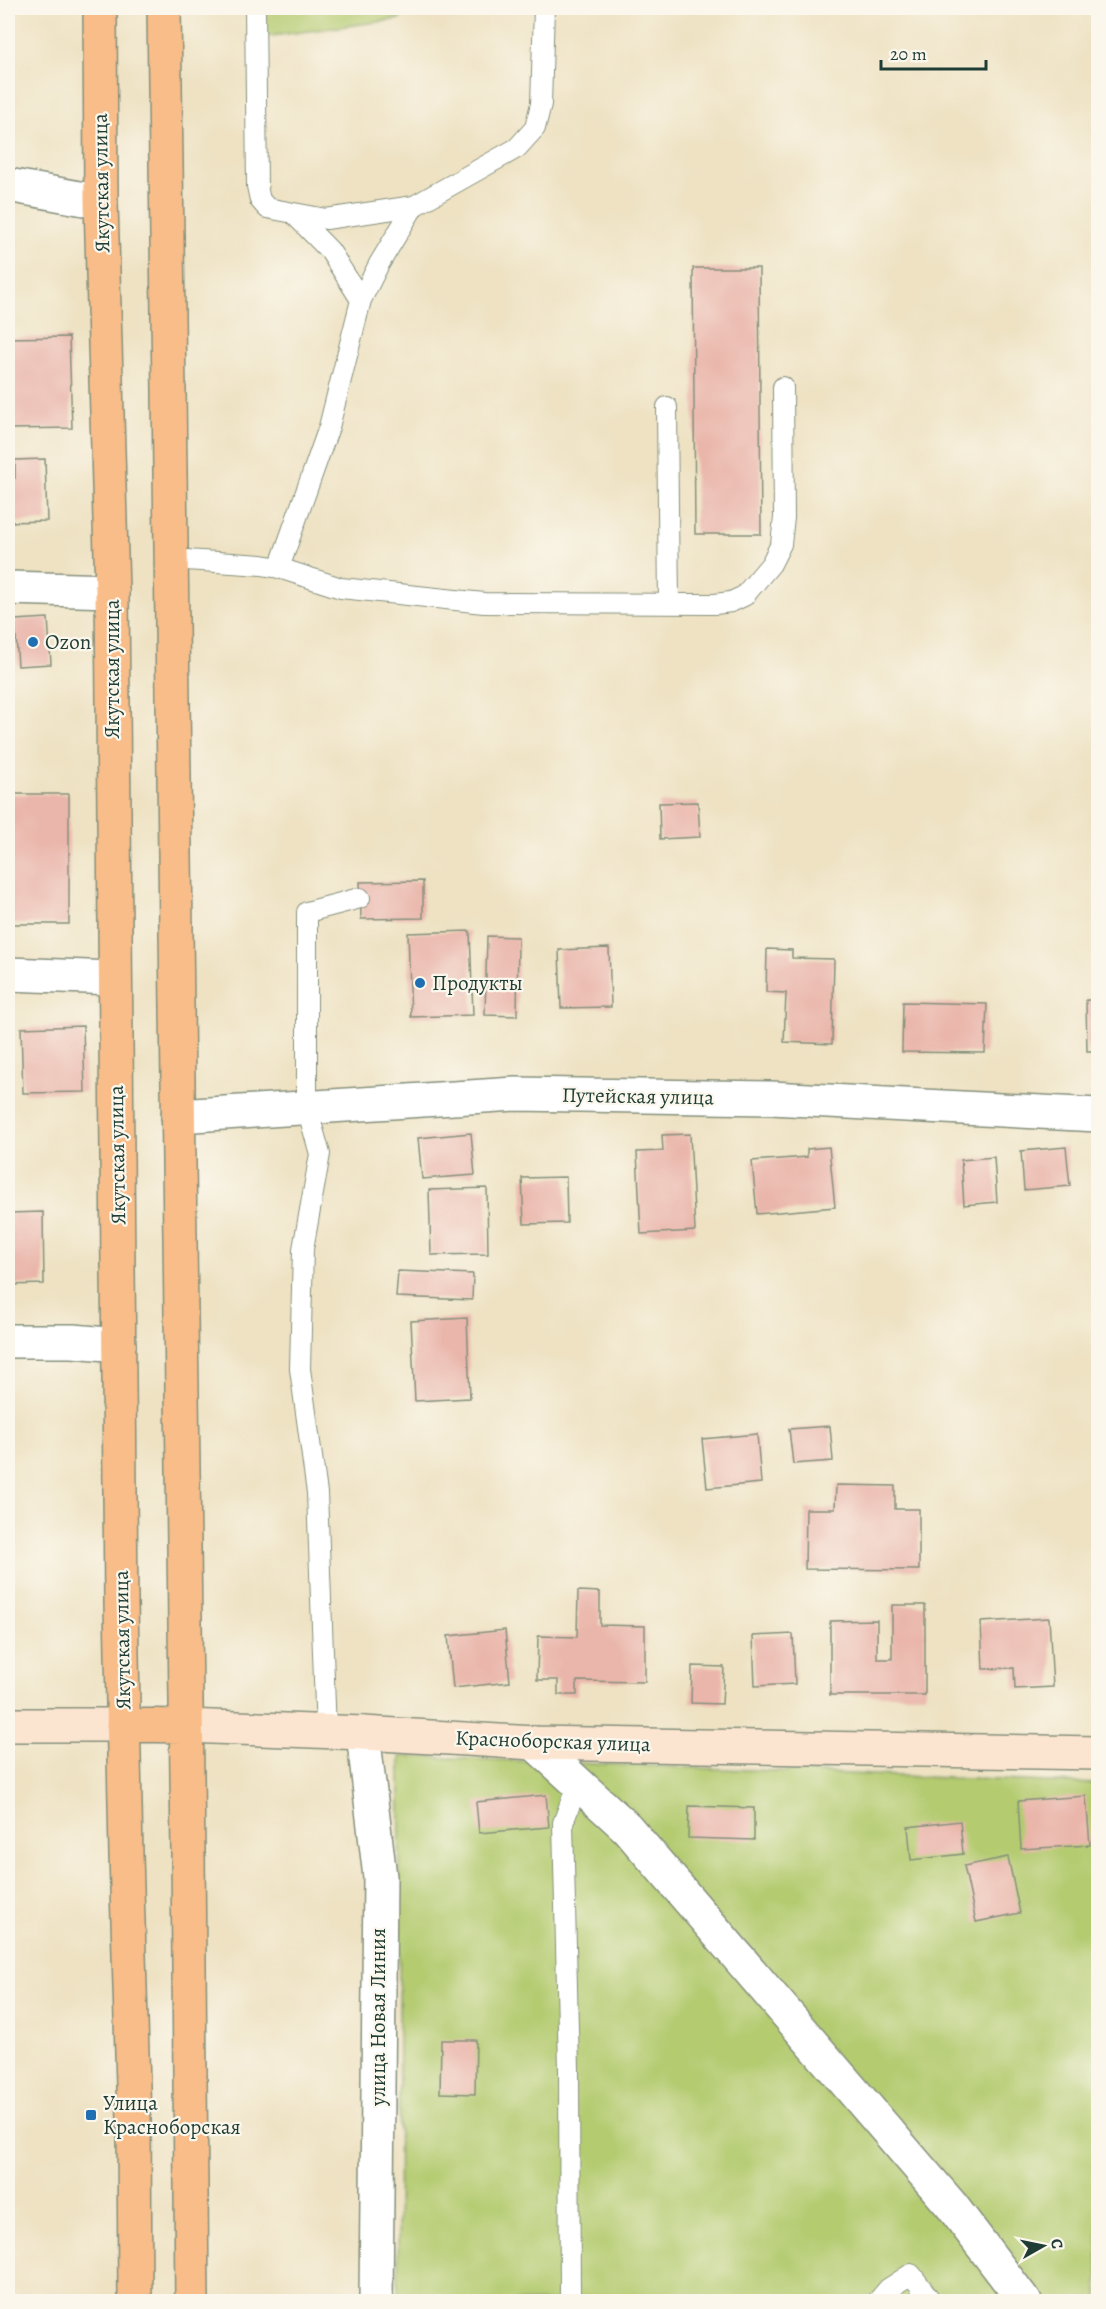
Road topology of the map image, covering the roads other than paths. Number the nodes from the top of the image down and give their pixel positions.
1 (100, 8) edge
2 (164, 8) edge
3 (255, 8) edge
4 (544, 8) edge
5 (8, 185) edge
6 (101, 202) junction
7 (414, 206) junction
8 (293, 213) junction
9 (361, 300) junction
10 (783, 387) dead end
11 (667, 407) dead end
12 (171, 559) junction
13 (279, 568) junction
14 (8, 588) edge
15 (112, 591) junction
16 (669, 604) junction
17 (360, 898) dead end
18 (8, 974) edge
19 (114, 978) junction
20 (307, 1108) junction
21 (1098, 1115) edge
22 (178, 1116) junction
23 (8, 1341) edge
24 (119, 1345) junction
25 (8, 1725) edge
26 (123, 1725) junction
27 (186, 1726) junction
28 (326, 1732) junction
29 (363, 1733) junction
30 (534, 1743) junction
31 (1098, 1753) edge
32 (578, 1783) junction
33 (135, 2301) edge
34 (192, 2301) edge
35 (376, 2301) edge
36 (570, 2301) edge
37 (877, 2301) edge
38 (932, 2301) edge
39 (1025, 2301) edge

1 - 6 main road, Якутская улица
2 - 12 main road
3 - 8 lane
4 - 7 lane
5 - 6 street
6 - 15 main road, Якутская улица
7 - 8 lane
7 - 9 lane
8 - 9 lane
9 - 13 lane
10 - 16 lane
11 - 16 lane
12 - 13 lane
12 - 22 main road
13 - 16 lane
14 - 15 street
15 - 19 main road, Якутская улица
17 - 20 lane
18 - 19 street
19 - 24 main road, Якутская улица
20 - 21 street, Путейская улица
20 - 22 street, Путейская улица
20 - 28 lane
22 - 27 main road
23 - 24 street
24 - 26 main road, Якутская улица
25 - 26 street, Красноборская улица
26 - 27 main road, Красноборская улица
26 - 33 main road, Якутская улица
27 - 28 street, Красноборская улица
27 - 34 main road
28 - 29 street, Красноборская улица
29 - 30 street, Красноборская улица
29 - 35 street, улица Новая Линия
30 - 31 street, Красноборская улица
30 - 32 street
32 - 36 lane
32 - 39 street
37 - 38 lane

